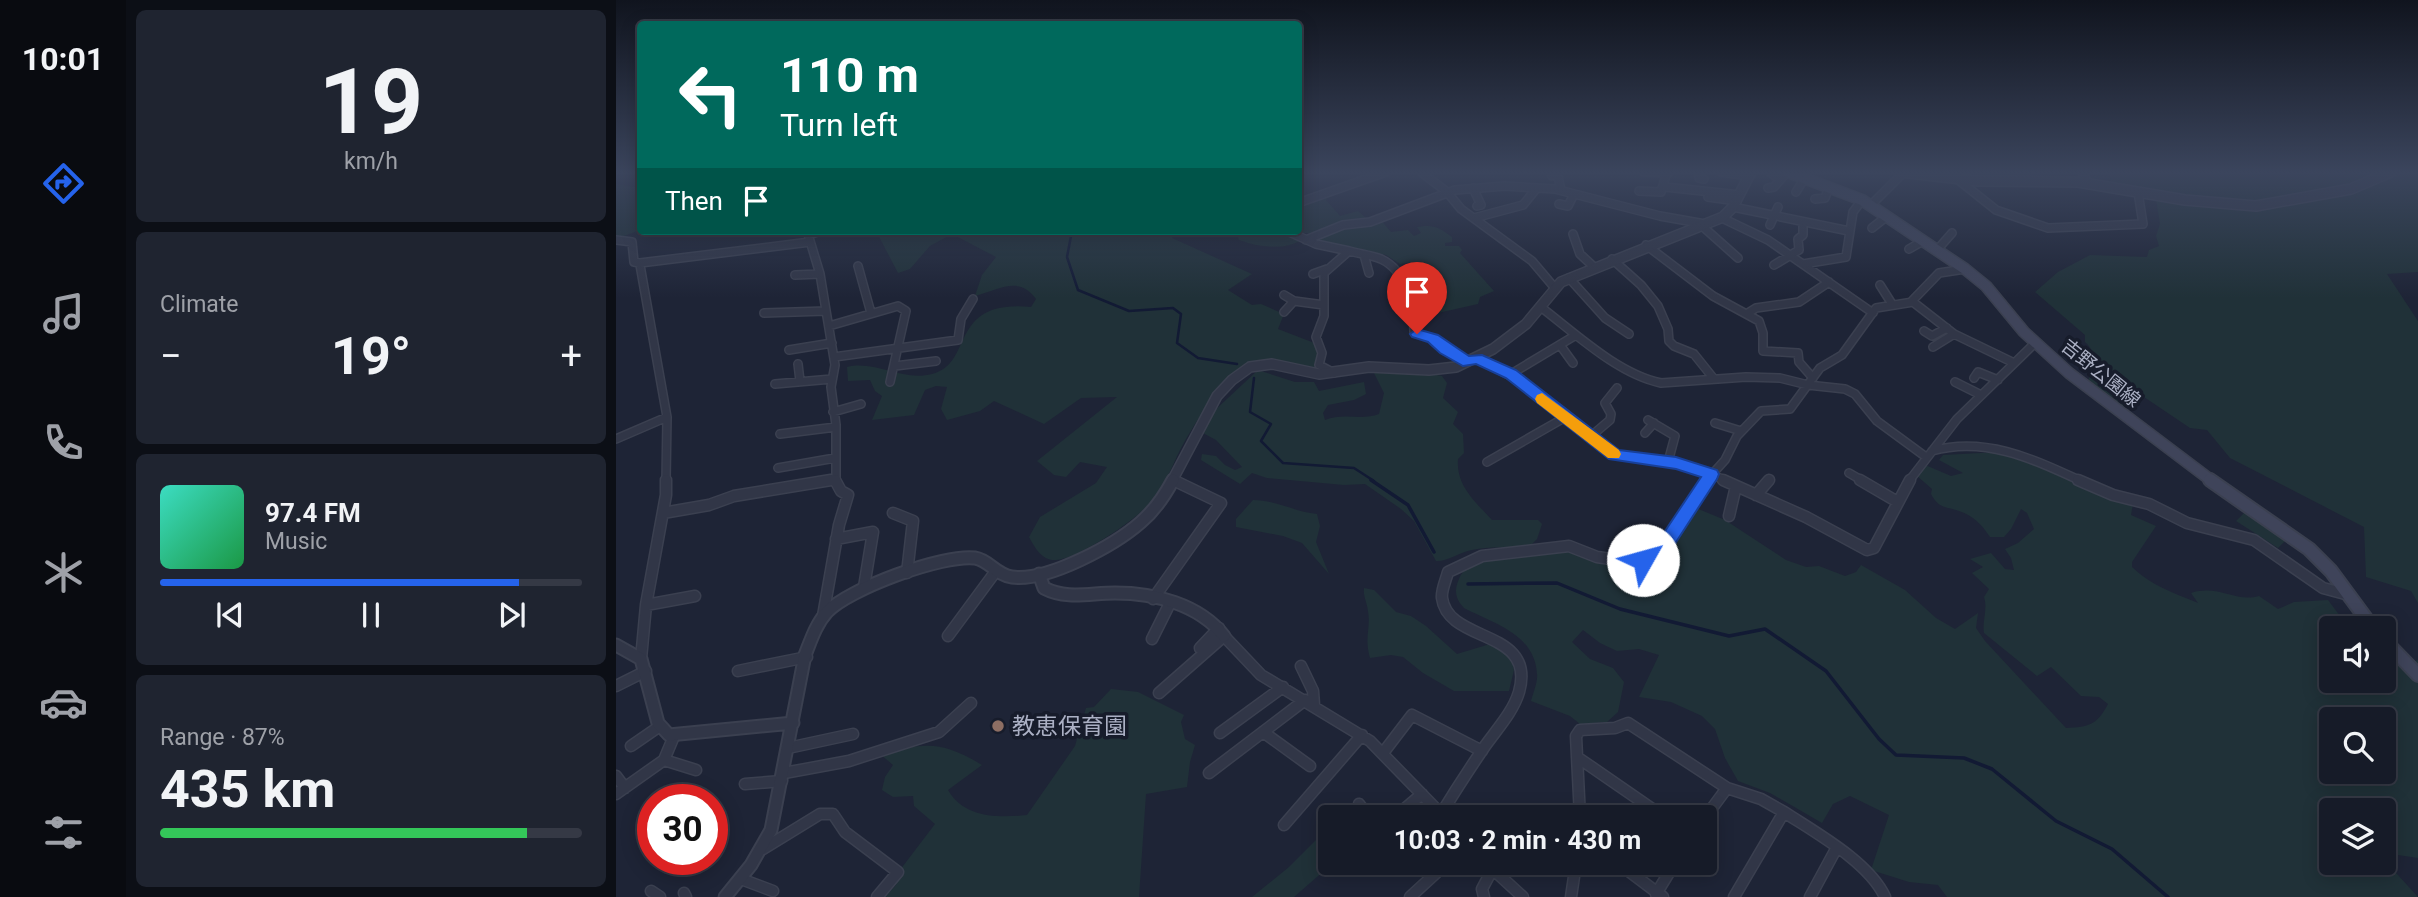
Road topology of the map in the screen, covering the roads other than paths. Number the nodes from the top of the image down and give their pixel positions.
1 (1391, 214) edge
2 (1467, 214) edge
3 (1492, 214) edge
4 (1653, 214) edge
5 (1726, 214) edge
6 (1758, 214) edge
7 (1775, 214) edge
8 (1853, 214) edge
9 (1882, 214) edge
10 (2007, 214) edge
11 (2141, 214) edge
12 (1886, 217) junction
13 (1722, 218) junction
14 (1474, 219) junction
15 (1771, 222) junction
16 (1803, 222) junction
17 (1703, 225) junction
18 (1872, 228) dead end
19 (1849, 231) junction
20 (1952, 233) dead end
21 (1573, 234) dead end
22 (1295, 235) edge
23 (808, 236) edge
24 (616, 240) edge
25 (1306, 240) junction
26 (1923, 241) junction
27 (1646, 244) junction
28 (1909, 250) dead end
29 (1937, 250) junction
30 (1349, 251) junction
31 (1364, 255) junction
32 (1790, 256) junction
33 (1738, 258) dead end
34 (1612, 259) junction
35 (1803, 264) junction
36 (640, 265) dead end
37 (1774, 265) dead end
38 (858, 266) dead end
39 (1594, 267) junction
40 (1327, 269) junction
41 (1965, 269) junction
42 (1369, 273) dead end
43 (820, 274) junction
44 (1313, 274) dead end
45 (795, 275) dead end
46 (1569, 278) junction
47 (1829, 282) junction
48 (1880, 285) dead end
49 (1554, 287) junction
50 (1284, 295) dead end
51 (973, 299) dead end
52 (1294, 301) junction
53 (1911, 302) junction
54 (1892, 304) junction
55 (1324, 305) junction
56 (1542, 308) junction
57 (1937, 308) dead end
58 (826, 311) junction
59 (1284, 312) dead end
60 (764, 313) dead end
61 (871, 313) junction
62 (1748, 313) junction
63 (1873, 313) junction
64 (1930, 314) junction
65 (829, 326) junction
66 (1924, 331) dead end
67 (1950, 331) junction
68 (1629, 334) dead end
69 (1576, 335) junction
70 (832, 343) junction
71 (2035, 343) junction
72 (1560, 345) junction
73 (1933, 347) dead end
74 (898, 349) junction
75 (789, 350) dead end
76 (834, 357) junction
77 (1472, 360) junction
78 (936, 361) dead end
79 (2012, 362) junction
80 (1573, 363) dead end
81 (798, 365) dead end
82 (895, 366) junction
83 (1337, 374) junction
84 (1511, 374) junction
85 (1974, 378) dead end
86 (832, 379) junction
87 (1714, 379) junction
88 (1998, 380) junction
89 (800, 381) junction
90 (1810, 381) junction
91 (890, 382) dead end
92 (1955, 382) dead end
93 (775, 384) dead end
94 (1618, 388) dead end
95 (1981, 395) junction
96 (861, 404) dead end
97 (833, 412) junction
98 (667, 417) junction
99 (1564, 418) junction
100 (1715, 423) dead end
101 (836, 427) junction
102 (1741, 431) junction
103 (1645, 433) dead end
104 (780, 435) dead end
105 (1590, 437) junction
106 (616, 439) edge
107 (1927, 455) junction
108 (835, 458) junction
109 (1487, 462) dead end
110 (1668, 462) junction
111 (778, 468) dead end
112 (1849, 473) dead end
113 (1711, 474) junction
114 (835, 479) junction
115 (1172, 479) junction
116 (1769, 480) dead end
117 (1736, 486) junction
118 (1756, 495) junction
119 (1896, 500) junction
120 (663, 513) junction
121 (893, 513) dead end
122 (1729, 516) dead end
123 (836, 539) junction
124 (996, 571) junction
125 (907, 573) junction
126 (1039, 574) junction
127 (864, 587) junction
128 (2349, 595) junction
129 (695, 596) dead end
130 (1153, 599) junction
131 (1170, 603) junction
132 (646, 605) junction
133 (823, 616) junction
134 (2364, 616) edge
135 (1222, 632) junction
136 (948, 636) dead end
137 (1152, 639) dead end
138 (616, 645) edge
139 (1200, 648) dead end
140 (2396, 652) edge
141 (807, 657) junction
142 (643, 665) junction
143 (1301, 666) dead end
144 (738, 671) dead end
145 (2418, 675) edge
146 (616, 686) edge
147 (1283, 687) junction
148 (1159, 693) dead end
149 (971, 703) dead end
150 (1310, 703) junction
151 (793, 723) junction
152 (660, 726) junction
153 (1263, 732) junction
154 (1220, 733) dead end
155 (853, 734) dead end
156 (674, 736) junction
157 (1362, 736) junction
158 (631, 746) dead end
159 (788, 748) junction
160 (1482, 751) junction
161 (1383, 753) junction
162 (1577, 757) junction
163 (664, 760) junction
164 (1310, 766) dead end
165 (696, 770) dead end
166 (1209, 773) dead end
167 (616, 776) edge
168 (783, 777) junction
169 (745, 784) dead end
170 (1727, 788) junction
171 (620, 791) edge
172 (1422, 794) junction
173 (1409, 805) edge
174 (1432, 805) edge
175 (1449, 805) edge
176 (1581, 805) edge
177 (1647, 805) edge
178 (1714, 805) edge
179 (1784, 812) junction
180 (1284, 825) dead end
181 (763, 849) junction
182 (1836, 849) junction
183 (1434, 875) edge
184 (1486, 875) edge
185 (1499, 875) edge
186 (1574, 875) edge
187 (1633, 875) edge
188 (1669, 875) edge
189 (741, 879) junction
190 (773, 891) dead end
191 (1658, 896) edge
192 (725, 897) edge
193 (877, 897) edge
194 (1410, 897) edge
195 (1484, 897) edge
196 (1523, 897) edge
197 (1571, 897) edge
198 (1734, 897) edge
199 (1810, 897) edge
200 (1885, 897) edge

1 - 25 street
2 - 14 street
3 - 14 street
4 - 17 street
5 - 13 street
6 - 15 street
7 - 15 street
8 - 19 street
9 - 12 main road, 吉野公園線
10 - 11 street
12 - 18 street
12 - 26 main road, 吉野公園線
13 - 17 street
13 - 32 street
14 - 49 street
15 - 16 street
16 - 19 street
16 - 32 street
17 - 27 street
17 - 33 street
19 - 35 street
20 - 29 street
21 - 39 street
22 - 25 street
23 - 24 street
23 - 43 street
25 - 30 street
26 - 28 street
26 - 29 main road, 吉野公園線
27 - 34 street
27 - 62 street
29 - 41 main road, 吉野公園線
30 - 31 street
30 - 40 street
31 - 42 street
31 - 77 street
32 - 35 street
32 - 37 street
34 - 39 street
34 - 87 street
35 - 47 street
36 - 98 street
38 - 61 street
39 - 46 street
40 - 44 street
40 - 55 street
41 - 53 street
41 - 71 main road, 吉野公園線
43 - 45 street
43 - 58 street
46 - 49 street
46 - 68 street
47 - 62 street
47 - 63 street
48 - 54 street
49 - 56 street
50 - 52 street
51 - 74 street
52 - 55 street
52 - 59 street
53 - 54 street
53 - 64 street
54 - 63 street
55 - 83 street
56 - 69 street
56 - 77 street
57 - 64 street
58 - 60 street
58 - 65 street
61 - 65 street
61 - 74 street
62 - 90 street
63 - 90 street
64 - 67 street
65 - 70 street
66 - 67 street
67 - 73 street
67 - 79 street
69 - 72 street
69 - 87 street
70 - 75 street
70 - 76 street
71 - 79 street
71 - 128 main road, 吉野公園線
72 - 80 street
72 - 84 street
74 - 76 street
74 - 82 street
76 - 86 street
77 - 83 street
77 - 84 street
78 - 82 street
79 - 88 street
81 - 89 street
82 - 91 street
83 - 115 street
84 - 99 street
85 - 88 street
86 - 89 street
86 - 97 street
87 - 90 street
88 - 95 street
89 - 93 street
90 - 102 street
90 - 107 street
92 - 95 street
94 - 105 street
95 - 107 street
96 - 97 street
97 - 101 street
98 - 106 street
98 - 120 street
99 - 105 street
99 - 109 street
100 - 102 street
101 - 104 street
101 - 108 street
102 - 113 street
103 - 110 street
105 - 110 street
107 - 119 street
107 - 128 street
108 - 111 street
108 - 114 street
110 - 113 street
112 - 119 street
113 - 117 street
113 - 160 street
114 - 120 street
114 - 123 street
115 - 126 street
115 - 130 street
116 - 118 street
117 - 118 street
117 - 122 street
118 - 119 street
120 - 132 street
121 - 125 street
123 - 127 street
123 - 133 street
124 - 125 street
124 - 126 street
124 - 136 street
125 - 127 street
126 - 130 street
127 - 133 street
128 - 134 main road, 吉野公園線
129 - 132 street
130 - 131 street
131 - 135 street
131 - 137 street
132 - 142 street
133 - 141 street
135 - 139 street
135 - 147 street
135 - 148 street
138 - 142 street
140 - 145 main road
141 - 144 street
141 - 151 street
142 - 146 street
142 - 152 street
143 - 150 street
147 - 150 street
147 - 154 street
149 - 168 street
150 - 153 street
150 - 157 street
151 - 156 street
151 - 159 street
152 - 156 street
152 - 158 street
153 - 164 street
153 - 166 street
155 - 159 street
156 - 163 street
157 - 161 street
157 - 180 street
159 - 168 street
160 - 161 street
160 - 175 street
161 - 172 street
162 - 170 street
162 - 176 street
162 - 177 street
163 - 165 street
163 - 171 street
167 - 171 street
168 - 169 street
168 - 181 street
170 - 178 street
170 - 179 street
172 - 173 street
172 - 174 street
179 - 182 street
179 - 198 street
181 - 189 street
181 - 193 street
182 - 199 street
182 - 200 street
183 - 194 street
184 - 195 street
185 - 196 street
186 - 197 street
187 - 191 street
188 - 191 street
189 - 190 street
189 - 192 street

